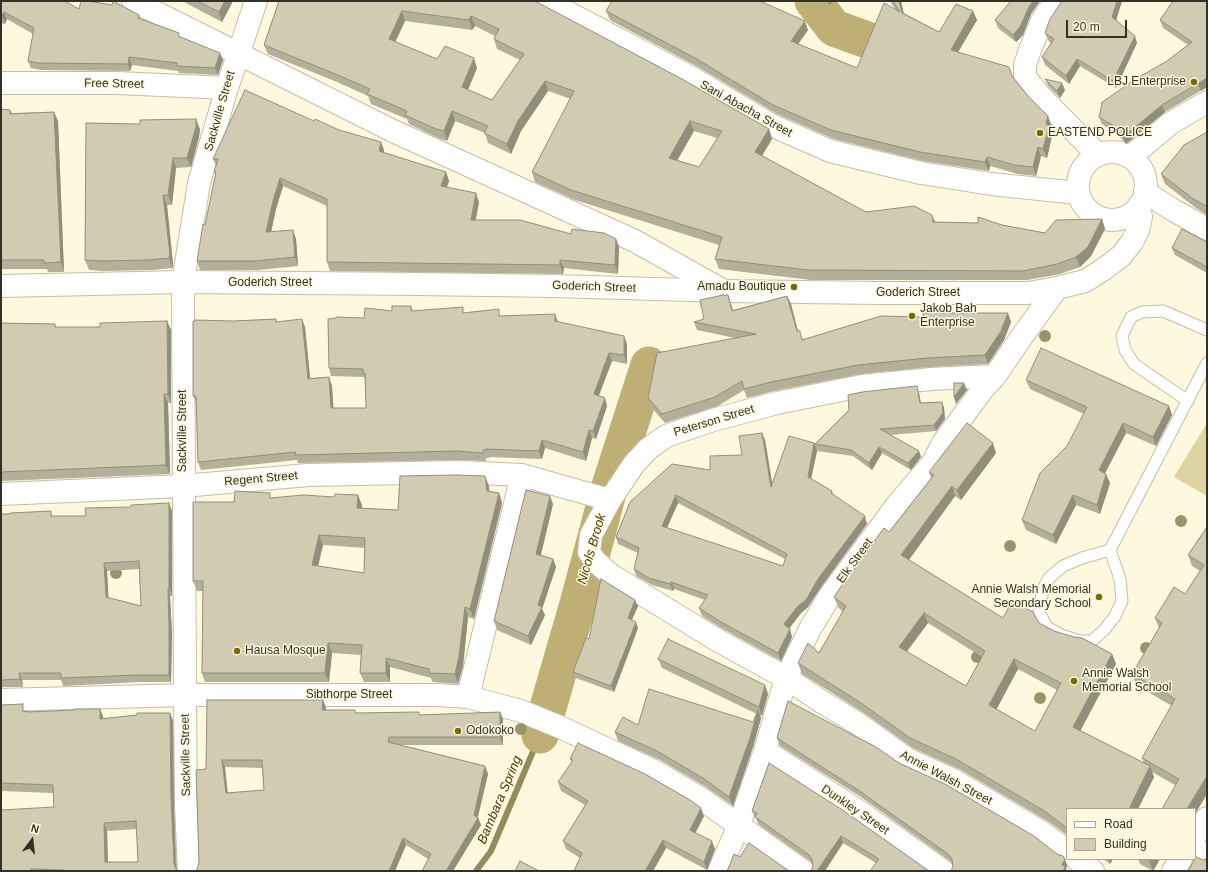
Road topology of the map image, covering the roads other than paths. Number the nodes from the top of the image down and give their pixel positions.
1 (133, 1) edge
2 (256, 1) edge
3 (546, 1) edge
4 (1055, 1) edge
5 (237, 54) junction
6 (1, 83) edge
7 (226, 88) junction
8 (1207, 102) edge
9 (1098, 155) junction
10 (1130, 158) junction
11 (1078, 193) junction
12 (1142, 198) junction
13 (1173, 210) junction
14 (1207, 229) edge
15 (1138, 230) junction
16 (183, 282) junction
17 (1, 286) edge
18 (1058, 288) junction
19 (724, 291) junction
20 (1207, 330) edge
21 (1207, 363) edge
22 (995, 376) junction
23 (1188, 401) junction
24 (522, 475) junction
25 (183, 486) junction
26 (1, 494) edge
27 (607, 499) junction
28 (1110, 550) junction
29 (786, 678) junction
30 (185, 695) junction
31 (468, 697) junction
32 (1, 700) edge
33 (765, 751) junction
34 (1207, 818) edge
35 (738, 825) junction
36 (1196, 834) edge
37 (1196, 849) edge
38 (1066, 850) edge
39 (1207, 856) edge
40 (1078, 860) edge
41 (1179, 860) edge
42 (189, 871) edge
43 (719, 871) edge
44 (804, 871) edge
45 (943, 871) edge
46 (1093, 871) edge
47 (1173, 871) edge

1 - 5 street
2 - 5 street, Sackville Street
3 - 11 street, Sani Abacha Street
4 - 9 street
5 - 7 street, Sackville Street
5 - 19 street
6 - 7 street, Free Street
7 - 16 street, Sackville Street
8 - 10 street
9 - 10 street
9 - 11 street
10 - 12 street
11 - 12 street
12 - 13 street
12 - 15 street, Goderich Street
13 - 14 street
13 - 15 street
15 - 18 street, Goderich Street
16 - 17 street, Goderich Street
16 - 19 street, Goderich Street
16 - 25 street, Sackville Street
18 - 19 street, Goderich Street
18 - 22 street, Elk Street
20 - 23 lane
21 - 23 lane
22 - 27 street, Peterson Street
22 - 29 street, Elk Street
23 - 28 lane
24 - 25 street, Regent Street
24 - 27 street, Regent Street
24 - 31 street
25 - 26 street, Regent Street
25 - 30 street, Sackville Street
27 - 29 street, Peterson Street
28 - 28 lane
29 - 33 street, Elk Street
29 - 38 street, Annie Walsh Street
30 - 31 street, Sibthorpe Street
30 - 32 street, Sibthorpe Street
30 - 42 street, Sackville Street
31 - 35 street, Sibthorpe Street
33 - 35 street, Elk Street
33 - 45 street, Dunkley Street
34 - 36 street
35 - 43 street, Elk Street
35 - 44 street, Sibthorpe Street
37 - 39 street
40 - 46 street
41 - 47 street

